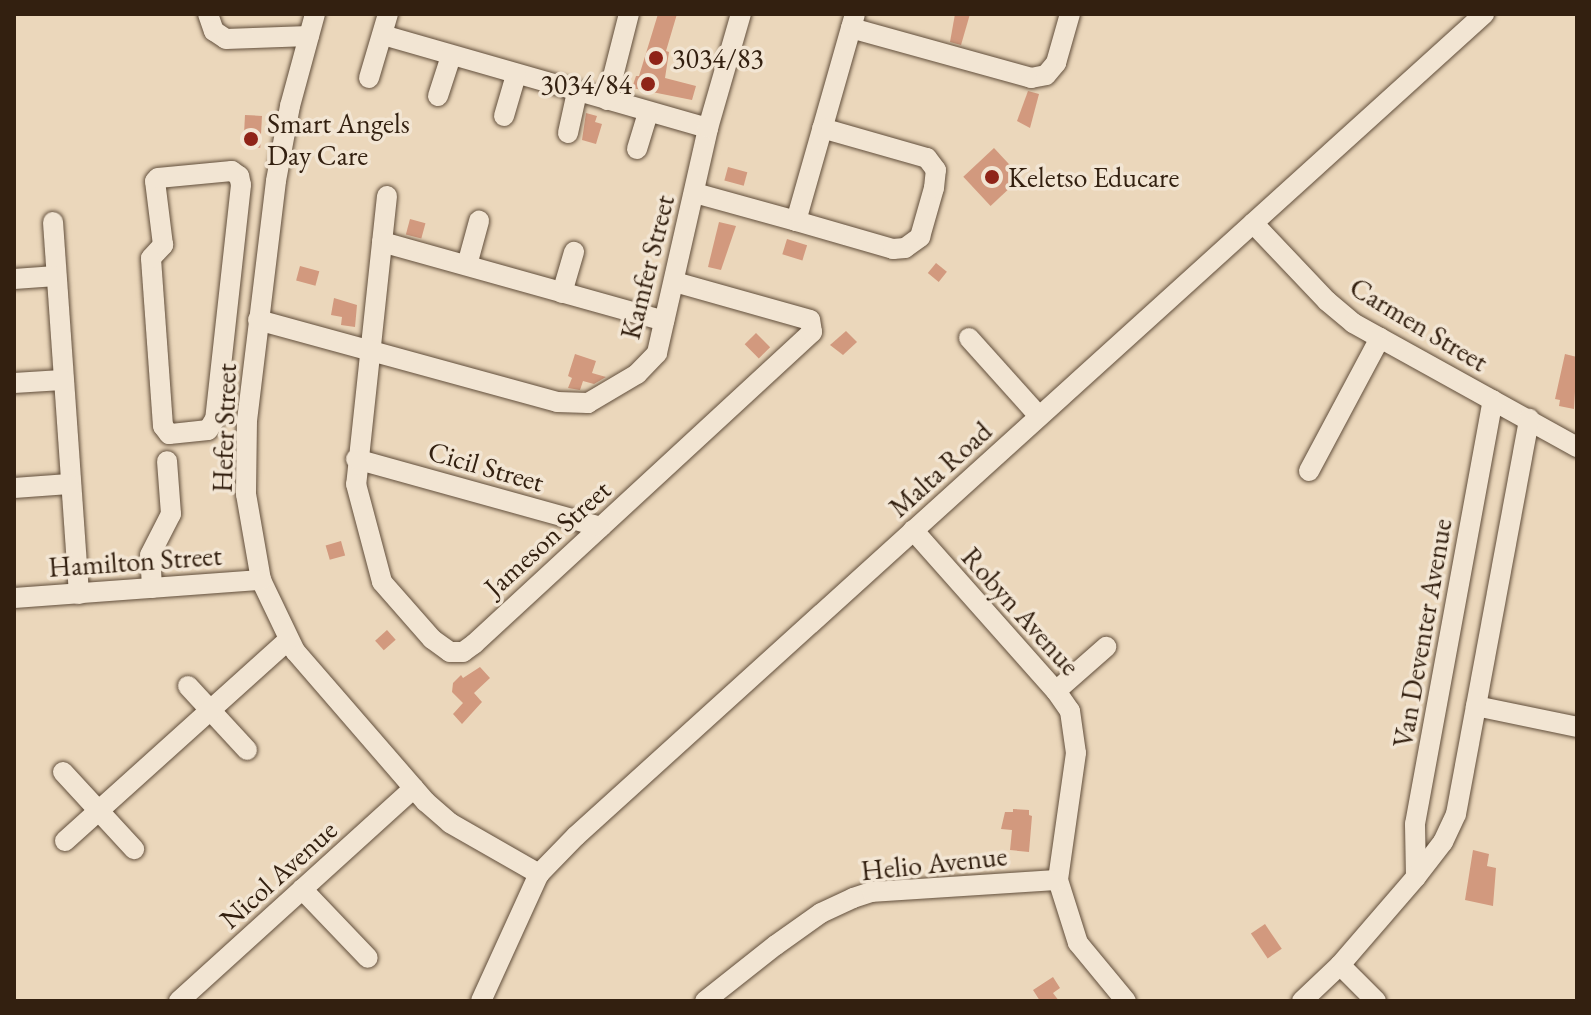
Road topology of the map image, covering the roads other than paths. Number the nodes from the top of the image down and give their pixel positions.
1 (208, 14) edge
2 (315, 14) edge
3 (388, 14) edge
4 (629, 14) edge
5 (741, 14) edge
6 (1070, 14) edge
7 (1484, 14) edge
8 (853, 21) edge
9 (383, 35) junction
10 (309, 36) junction
11 (451, 56) junction
12 (516, 75) junction
13 (369, 78) dead end
14 (577, 92) junction
15 (438, 96) dead end
16 (607, 100) junction
17 (648, 112) junction
18 (504, 116) dead end
19 (708, 128) junction
20 (822, 128) junction
21 (568, 133) dead end
22 (637, 149) dead end
23 (695, 193) junction
24 (387, 196) dead end
25 (479, 221) dead end
26 (796, 221) junction
27 (53, 222) dead end
28 (1253, 223) junction
29 (382, 242) junction
30 (574, 252) dead end
31 (467, 265) junction
32 (56, 276) junction
33 (14, 279) edge
34 (675, 282) junction
35 (562, 293) junction
36 (258, 320) junction
37 (664, 321) junction
38 (969, 338) dead end
39 (1380, 338) junction
40 (369, 349) junction
41 (62, 380) junction
42 (14, 383) edge
43 (1493, 400) junction
44 (216, 415) junction
45 (1039, 416) junction
46 (1529, 419) junction
47 (247, 420) junction
48 (1577, 447) edge
49 (356, 459) junction
50 (167, 461) dead end
51 (1309, 471) dead end
52 (69, 484) junction
53 (14, 488) edge
54 (601, 527) junction
55 (913, 530) junction
56 (261, 580) junction
57 (152, 588) junction
58 (79, 594) junction
59 (14, 598) edge
60 (288, 640) junction
61 (1106, 647) dead end
62 (188, 686) dead end
63 (1056, 691) junction
64 (1476, 706) junction
65 (209, 710) junction
66 (1577, 727) edge
67 (247, 750) dead end
68 (63, 772) dead end
69 (414, 788) junction
70 (99, 811) junction
71 (65, 841) dead end
72 (134, 849) dead end
73 (539, 874) junction
74 (1416, 877) junction
75 (1058, 880) junction
76 (298, 893) junction
77 (362, 962) dead end
78 (1340, 965) junction
79 (179, 1001) edge
80 (481, 1001) edge
81 (705, 1001) edge
82 (1126, 1001) edge
83 (1302, 1001) edge
84 (1376, 1001) edge

1 - 10 street
2 - 10 street, Hefer Street
3 - 9 street
4 - 16 street
5 - 19 street, Kamfer Street
6 - 8 street
7 - 28 street, Malta Road
8 - 20 street
9 - 11 street
9 - 13 street
10 - 36 street, Hefer Street
11 - 12 street
11 - 15 street
12 - 14 street
12 - 18 street
14 - 16 street
14 - 21 street
16 - 17 street
17 - 19 street
17 - 22 street
19 - 23 street, Kamfer Street
20 - 26 street
20 - 26 street
23 - 26 street
23 - 34 street, Kamfer Street
24 - 29 street, Jameson Street
25 - 31 street
27 - 32 street
28 - 39 street, Carmen Street
28 - 45 street, Malta Road
29 - 31 street
29 - 40 street, Jameson Street
30 - 35 street
31 - 35 street
32 - 33 street
32 - 41 street
34 - 37 street, Kamfer Street
34 - 54 street, Jameson Street
35 - 37 street
36 - 40 street, Kamfer Street
36 - 47 street, Hefer Street
37 - 40 street, Kamfer Street
38 - 45 street
39 - 43 street, Carmen Street
39 - 51 street
40 - 49 street, Jameson Street
41 - 42 street
41 - 52 street
43 - 46 street, Carmen Street
43 - 74 street, Van Deventer Avenue
44 - 44 street
44 - 47 street
45 - 55 street, Malta Road
46 - 48 street, Carmen Street
46 - 64 street
47 - 56 street, Hefer Street
49 - 54 street, Cicil Street
49 - 54 street, Jameson Street
50 - 57 street
52 - 53 street
52 - 58 street
55 - 63 street, Robyn Avenue
55 - 73 street, Malta Road
56 - 57 street, Hamilton Street
56 - 60 street, Hefer Street
57 - 58 street, Hamilton Street
58 - 59 street, Hamilton Street
60 - 65 street
60 - 69 street, Hefer Street
61 - 63 street
62 - 65 street
63 - 75 street, Robyn Avenue
64 - 66 street
64 - 74 street
65 - 67 street
65 - 70 street
68 - 70 street
69 - 73 street, Hefer Street
69 - 76 street, Nicol Avenue
70 - 71 street
70 - 72 street
73 - 80 street, Malta Road
74 - 78 street
75 - 81 street, Helio Avenue
75 - 82 street, Robyn Avenue
76 - 77 street
76 - 79 street, Nicol Avenue
78 - 83 street
78 - 84 street

